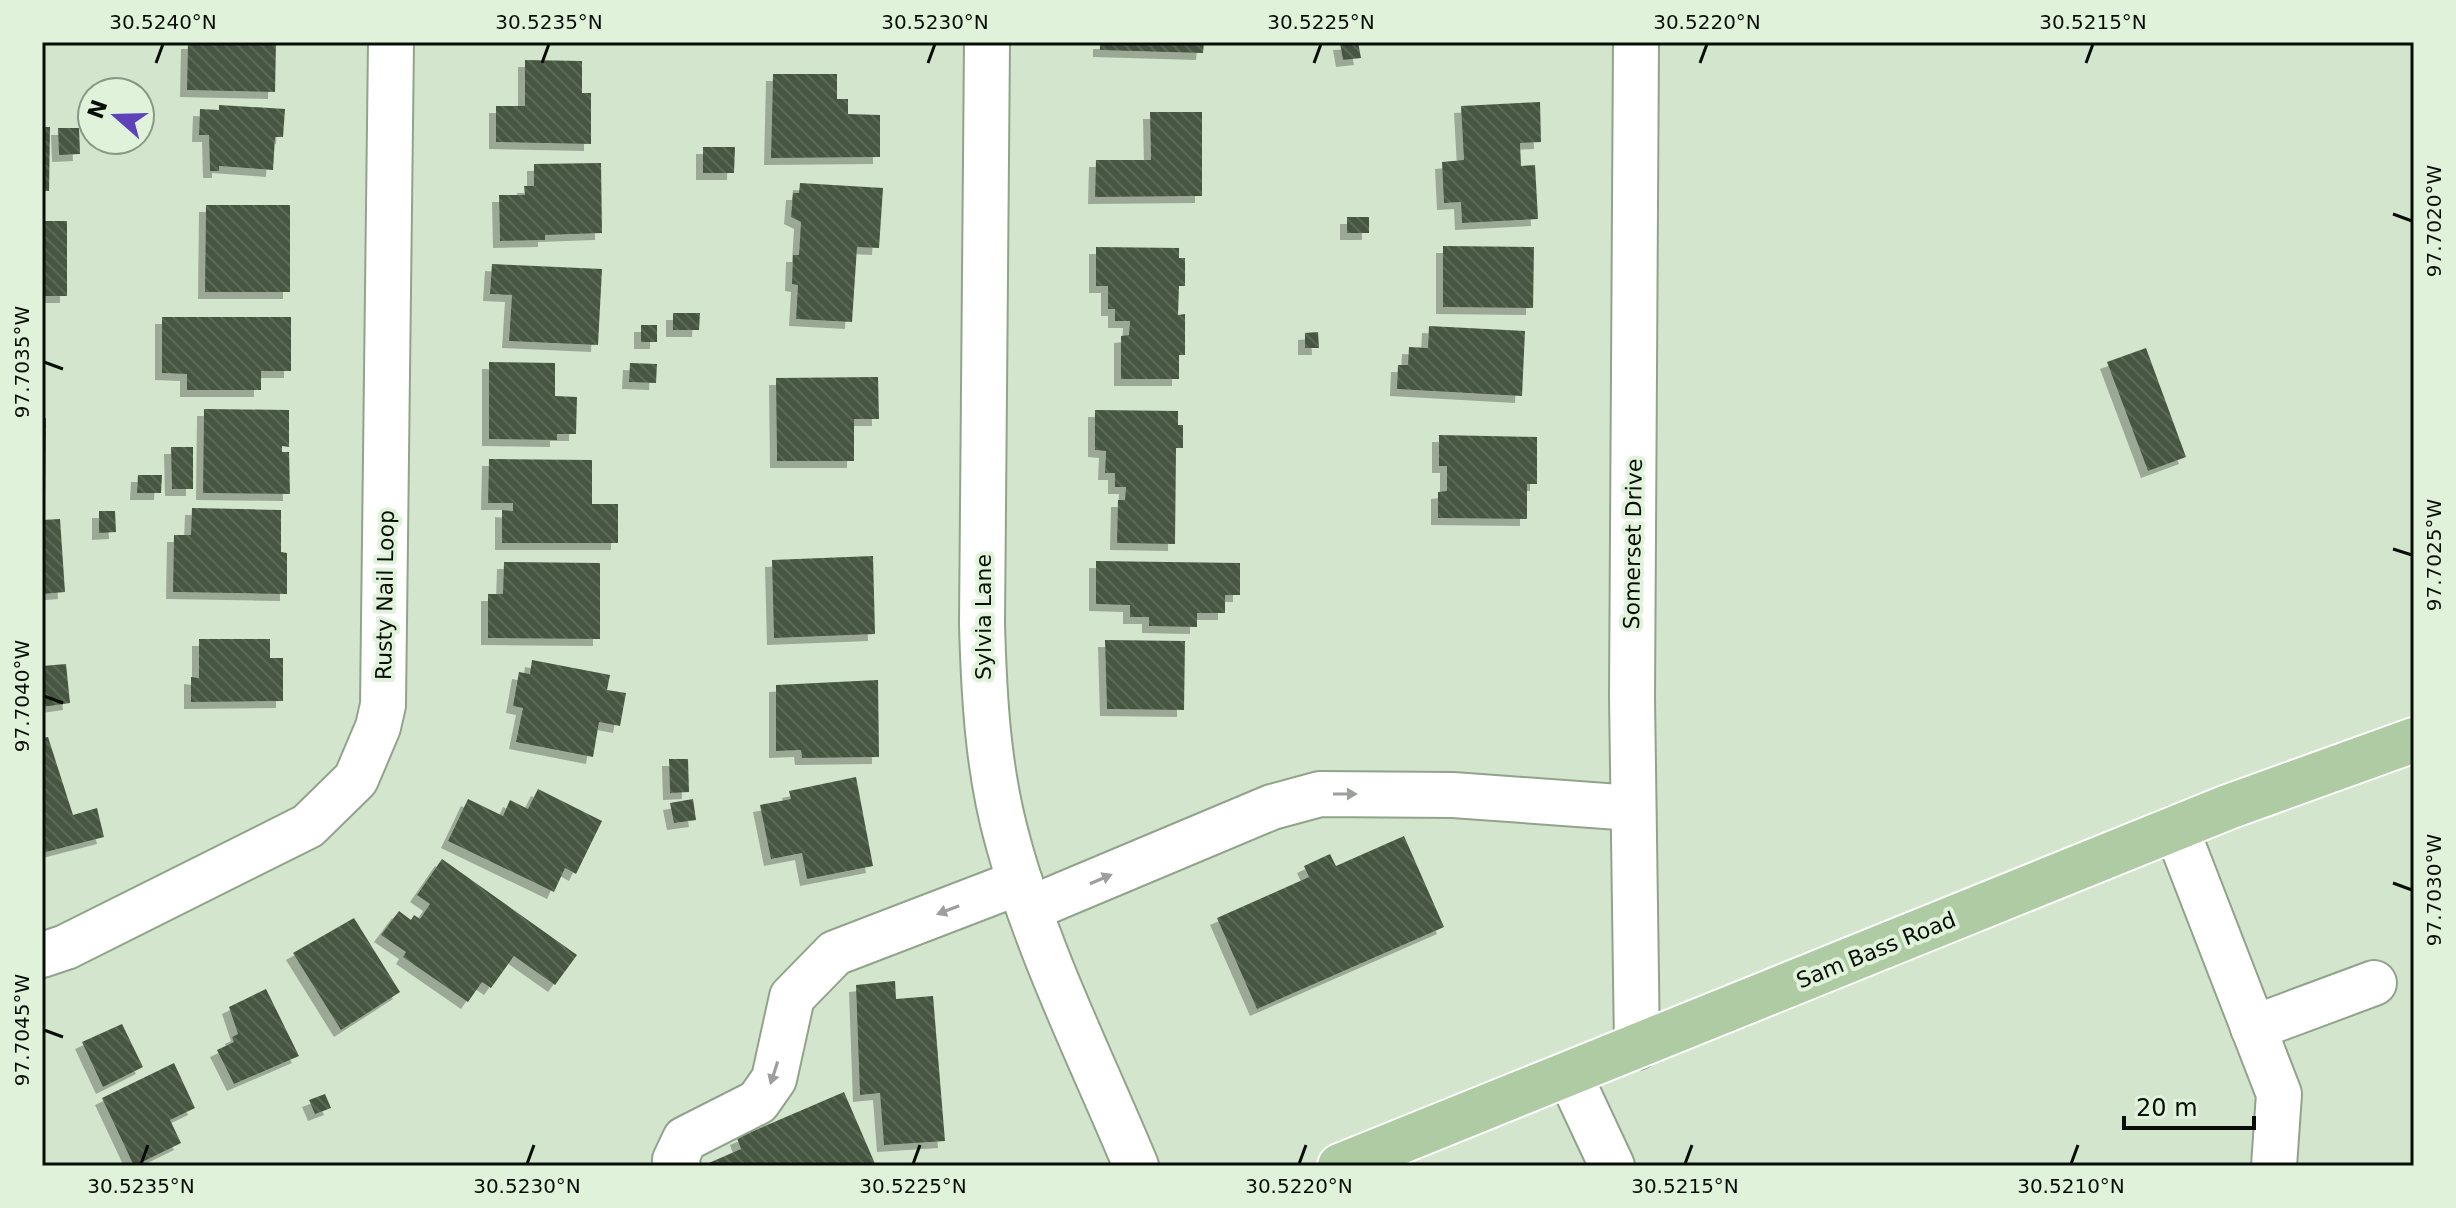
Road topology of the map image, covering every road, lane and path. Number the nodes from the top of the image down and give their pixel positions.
1 (391, 42) edge
2 (987, 42) edge
3 (1636, 42) edge
4 (2414, 740) edge
5 (1633, 808) junction
6 (2176, 828) junction
7 (1025, 896) junction
8 (42, 955) edge
9 (2374, 983) dead end
10 (2253, 1028) junction
11 (1637, 1047) junction
12 (1569, 1074) junction
13 (678, 1166) edge
14 (1136, 1166) edge
15 (1340, 1166) edge
16 (1612, 1166) edge
17 (2274, 1166) edge

1 - 8 street, Rusty Nail Loop
2 - 7 street, Sylvia Lane
3 - 5 street, Somerset Drive
4 - 6 main road, Sam Bass Road
7 -> 5 street
5 - 11 street, Somerset Drive
6 - 10 street
6 - 11 main road, Sam Bass Road
7 -> 13 street
7 - 14 street, Sylvia Lane
9 - 10 street
10 - 17 street
11 - 12 main road, Sam Bass Road
12 - 15 main road, Sam Bass Road
12 - 16 street

